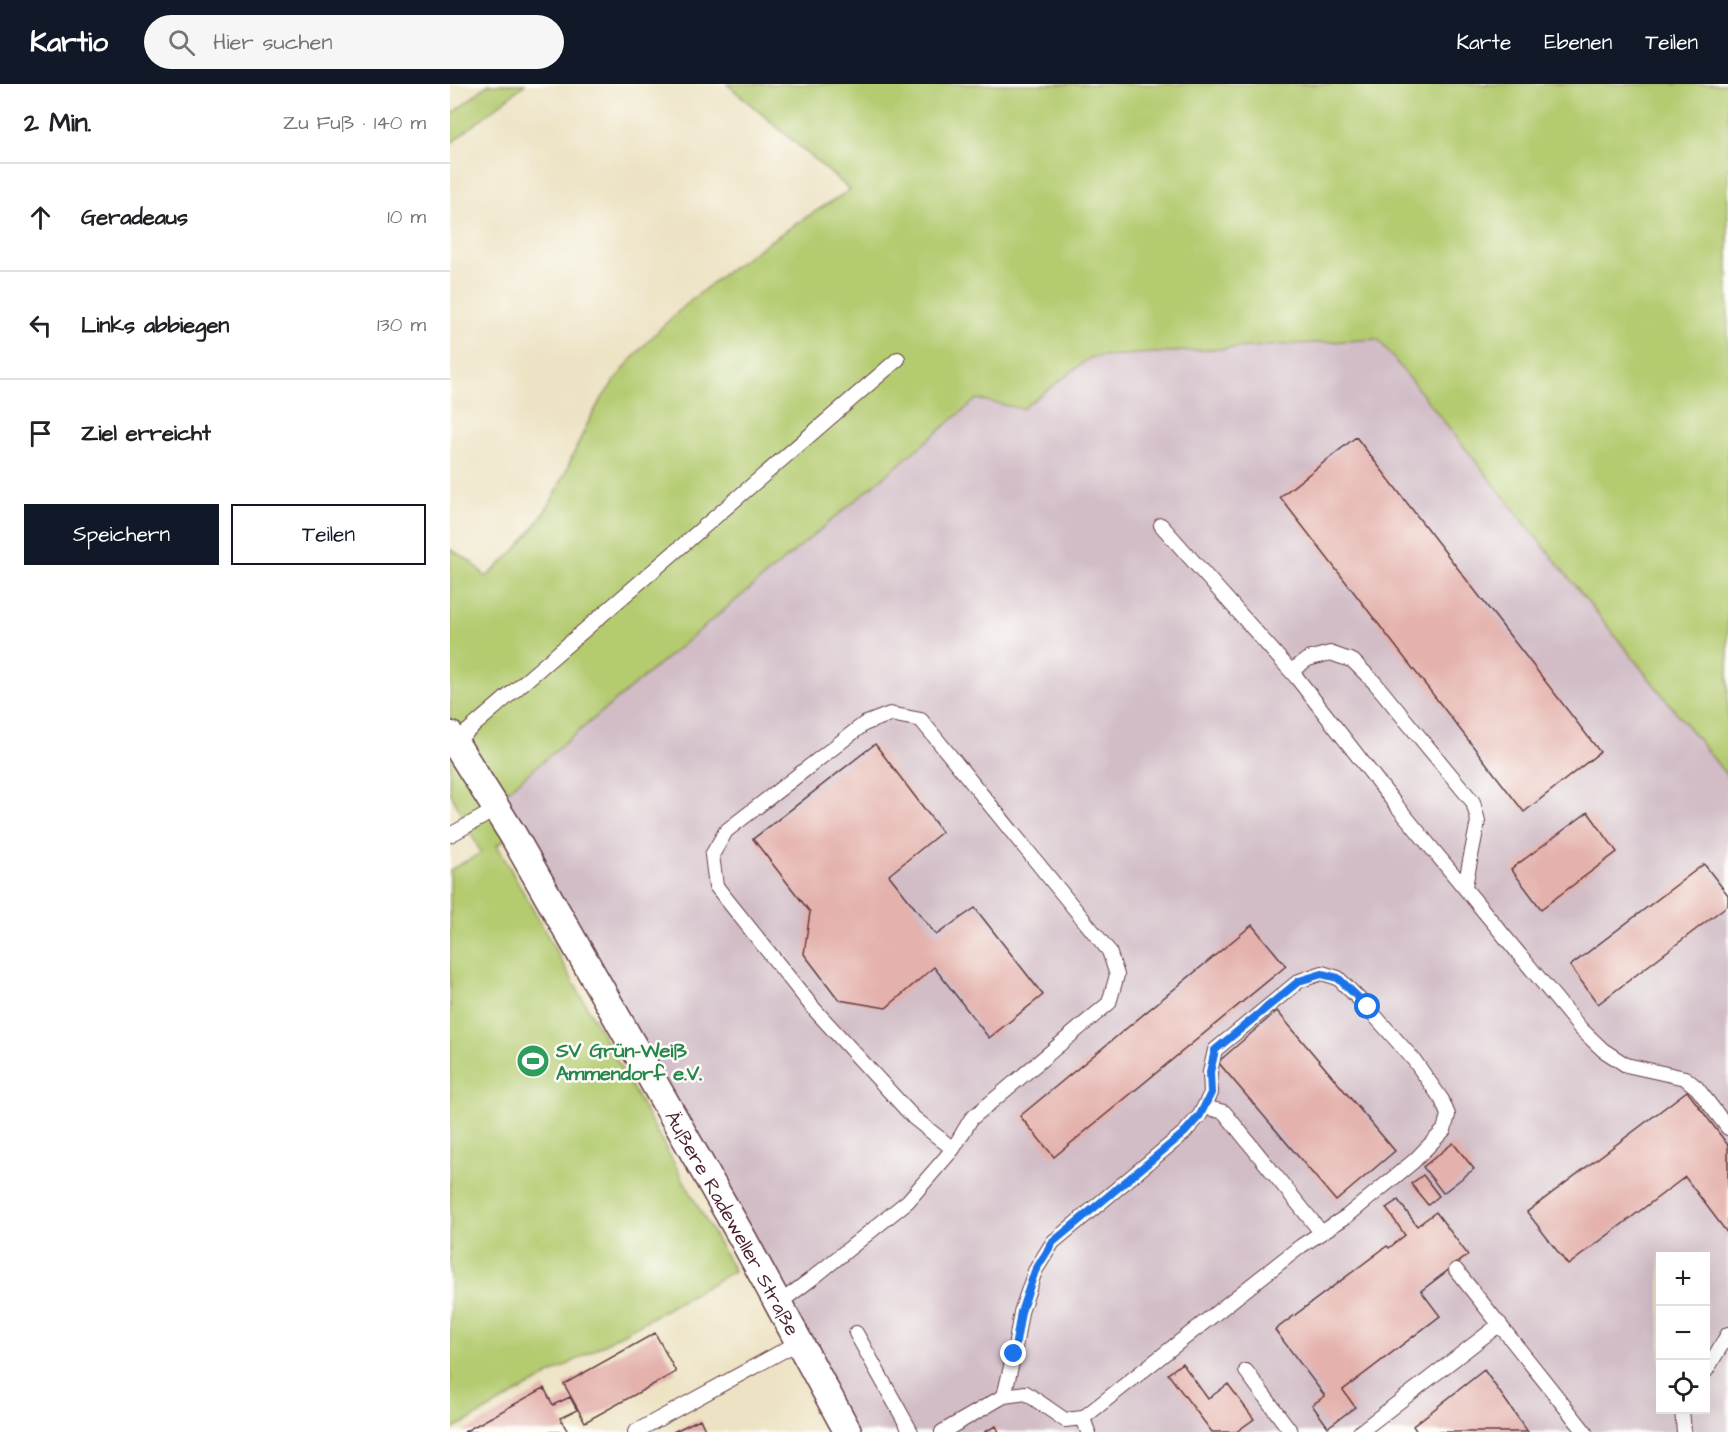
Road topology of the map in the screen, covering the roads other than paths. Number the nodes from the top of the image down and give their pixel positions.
1 (898, 359) dead end
2 (1161, 525) dead end
3 (1291, 671) junction
4 (452, 738) edge
5 (497, 809) junction
6 (450, 835) edge
7 (1465, 886) junction
8 (1204, 1107) junction
9 (1728, 1128) edge
10 (953, 1149) junction
11 (1321, 1232) junction
12 (1456, 1270) dead end
13 (778, 1304) junction
14 (1500, 1324) junction
15 (856, 1333) dead end
16 (1728, 1334) edge
17 (799, 1342) junction
18 (1710, 1364) edge
19 (1245, 1371) dead end
20 (1004, 1396) junction
21 (1682, 1414) edge
22 (1083, 1418) junction
23 (635, 1432) edge
24 (849, 1432) edge
25 (911, 1432) edge
26 (942, 1432) edge
27 (1088, 1432) edge
28 (1291, 1432) edge
29 (1360, 1432) edge
30 (1585, 1432) edge
31 (1684, 1432) edge

1 - 4 lane
2 - 3 lane
3 - 7 lane
3 - 7 lane
4 - 5 street, Äußere Radeweller Straße
5 - 6 lane
5 - 13 street, Äußere Radeweller Straße
7 - 9 lane
8 - 11 lane
8 - 11 lane
8 - 20 lane
10 - 10 lane
10 - 13 lane
11 - 22 lane
12 - 14 lane
13 - 17 street, Äußere Radeweller Straße
14 - 29 lane
14 - 30 lane
15 - 25 lane
16 - 18 lane
17 - 23 lane
17 - 24 street, Äußere Radeweller Straße
19 - 28 lane
20 - 22 lane
20 - 26 lane
21 - 31 lane
22 - 27 lane

